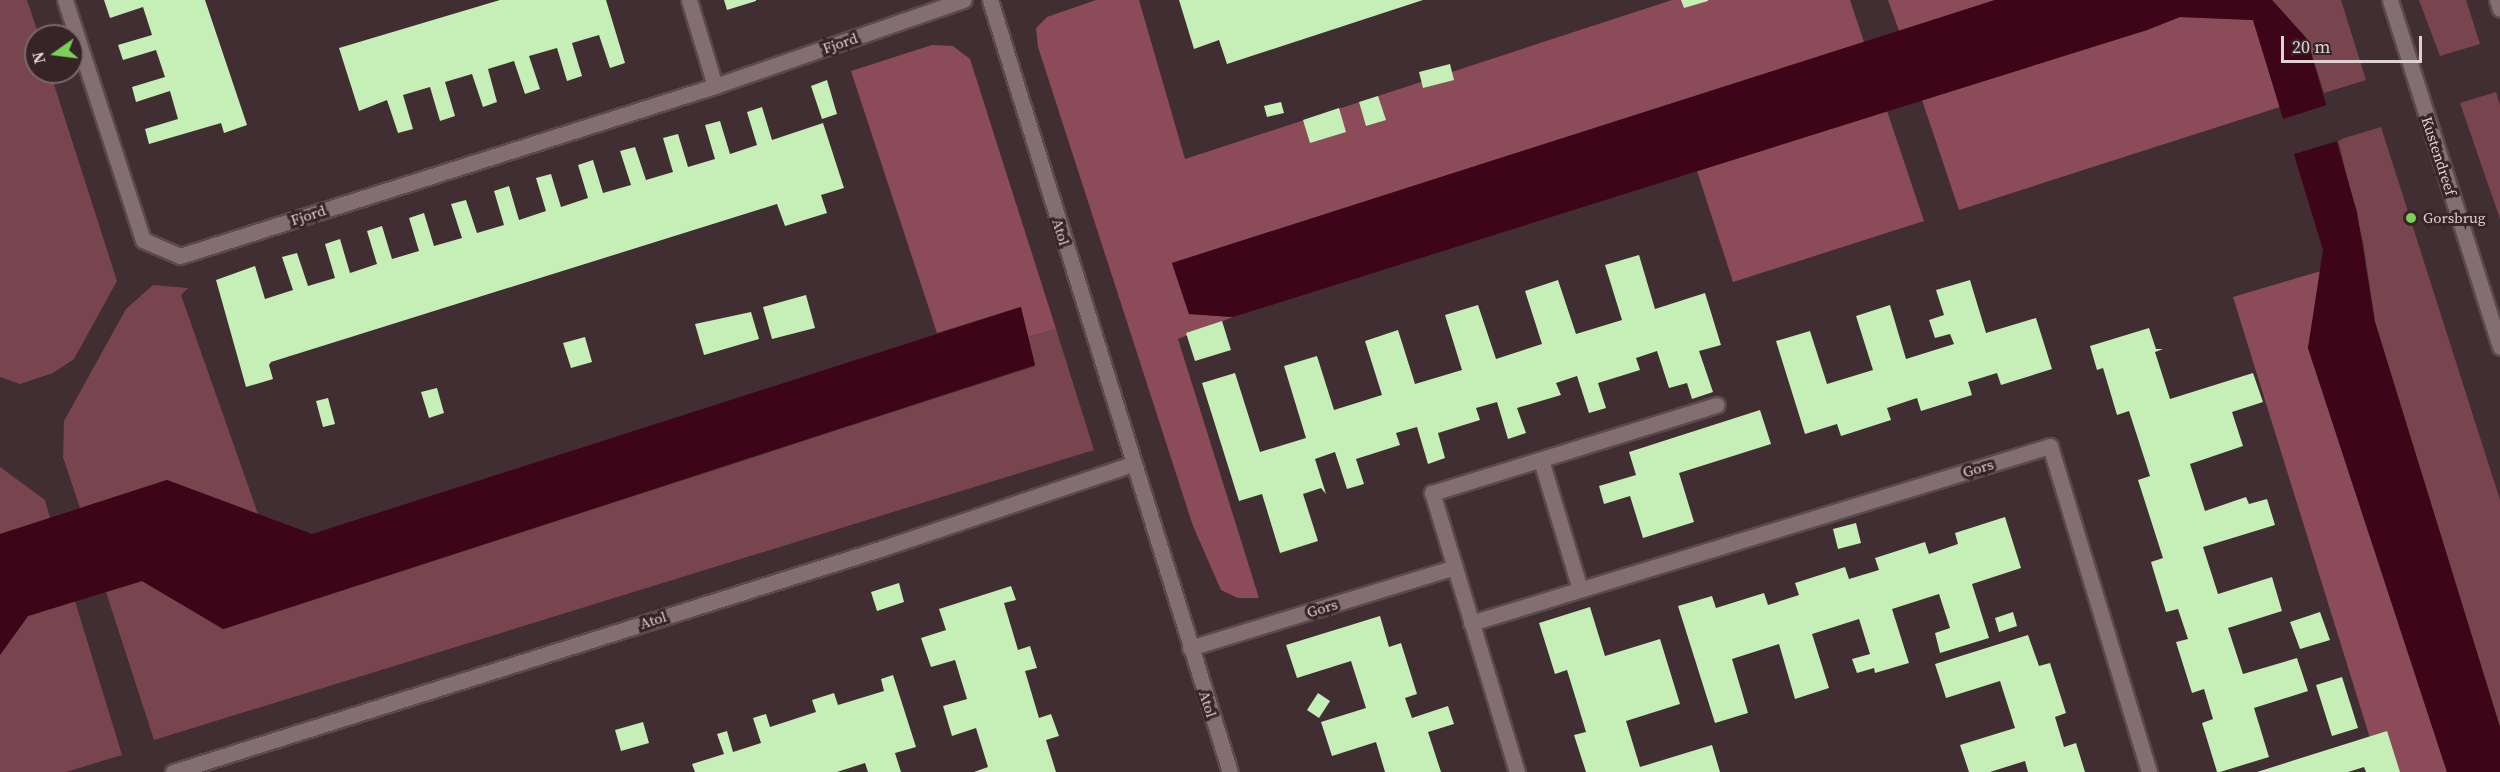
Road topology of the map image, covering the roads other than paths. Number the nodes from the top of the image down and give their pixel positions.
1 (65, 0) edge
2 (689, 0) edge
3 (964, 0) edge
4 (990, 0) edge
5 (2390, 0) edge
6 (2497, 0) edge
7 (2500, 9) edge
8 (715, 86) junction
9 (2500, 347) edge
10 (1717, 405) dead end
11 (1541, 460) junction
12 (1132, 464) junction
13 (1455, 567) junction
14 (1580, 590) junction
15 (1471, 623) junction
16 (1190, 648) junction
17 (173, 772) edge
18 (1230, 772) edge
19 (1516, 772) edge
20 (2149, 772) edge

1 - 8 street, Fjord
2 - 8 street
3 - 8 street, Fjord
4 - 12 street, Atol
5 - 9 street, Kustendreef
6 - 7 street
10 - 11 street
11 - 13 street
11 - 14 street
12 - 16 street, Atol
12 - 17 street, Atol
13 - 15 street
13 - 16 street, Gors
14 - 15 street, Gors
14 - 20 street, Gors
15 - 19 street
16 - 18 street, Atol

